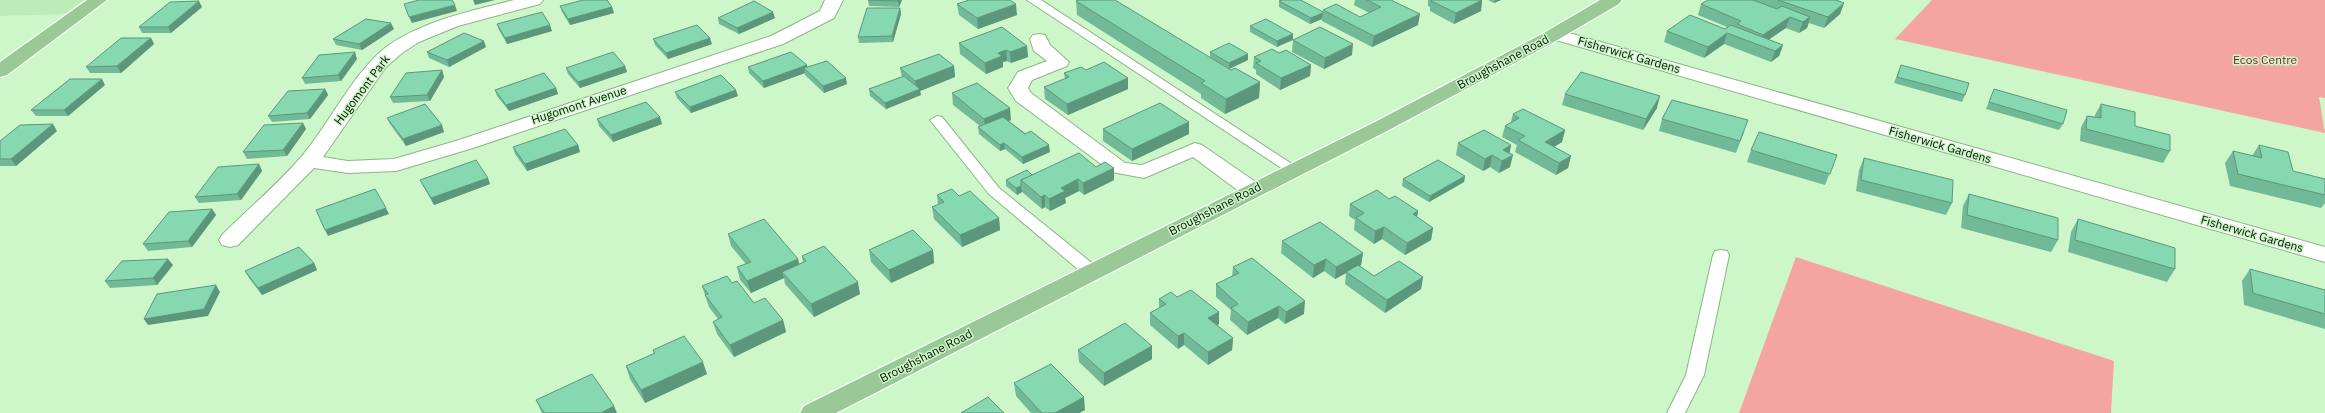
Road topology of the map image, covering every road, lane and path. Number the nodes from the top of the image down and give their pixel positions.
1 (98, 0) edge
2 (534, 0) edge
3 (834, 0) edge
4 (1033, 0) edge
5 (1610, 1) edge
6 (1555, 34) junction
7 (1039, 39) dead end
8 (0, 72) edge
9 (937, 120) dead end
10 (309, 161) junction
11 (1294, 170) junction
12 (1252, 190) junction
13 (230, 240) dead end
14 (1721, 255) dead end
15 (2325, 255) edge
16 (1092, 272) junction
17 (813, 413) edge
18 (1676, 413) edge

1 - 8 main road
2 - 10 street, Hugomont Park
3 - 10 street, Hugomont Avenue
4 - 11 lane
5 - 6 main road, Broughshane Road
6 - 11 main road, Broughshane Road
6 - 15 street, Fisherwick Gardens
7 - 12 street
9 - 16 lane
10 - 13 street, Hugomont Park
11 - 12 main road, Broughshane Road
12 - 16 main road, Broughshane Road
14 - 18 lane
16 - 17 main road, Broughshane Road

